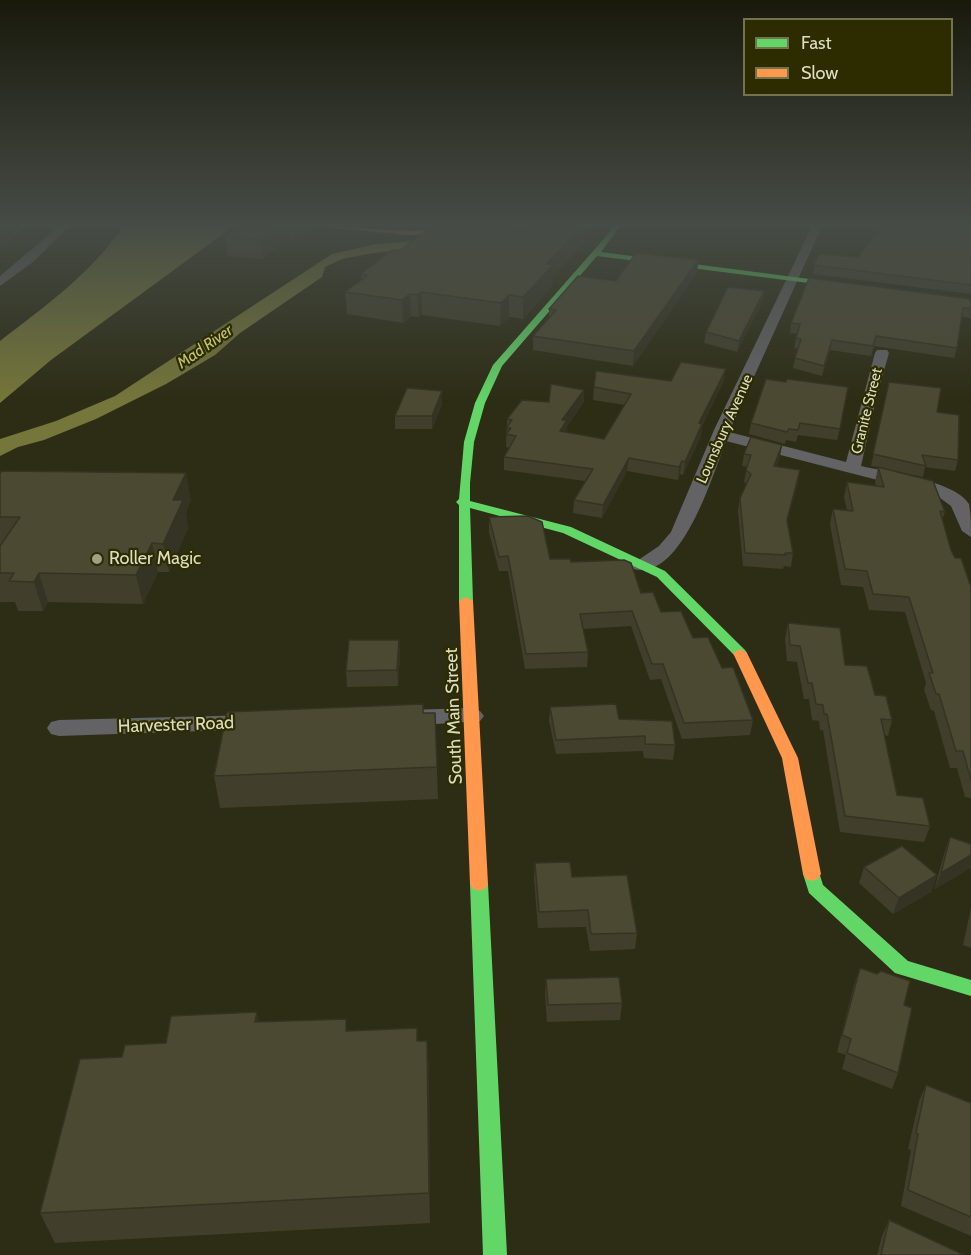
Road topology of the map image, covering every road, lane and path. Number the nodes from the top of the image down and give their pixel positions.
1 (567, 285) edge
2 (789, 285) edge
3 (841, 285) edge
4 (862, 287) edge
5 (882, 353) dead end
6 (720, 435) junction
7 (852, 470) junction
8 (462, 502) junction
9 (971, 531) edge
10 (641, 565) junction
11 (472, 716) junction
12 (389, 719) edge
13 (271, 722) edge
14 (59, 728) dead end
15 (971, 988) edge
16 (495, 1255) edge

1 - 8 main road, South Main Street
2 - 6 street, Lounsbury Avenue
3 - 4 main road
5 - 7 street, Granite Street
6 - 7 street
6 - 10 street, Lounsbury Avenue
7 - 9 street
8 - 10 main road
8 - 11 main road, South Main Street
10 - 15 main road
11 - 12 street
11 - 16 main road, South Main Street
13 - 14 street, Harvester Road

